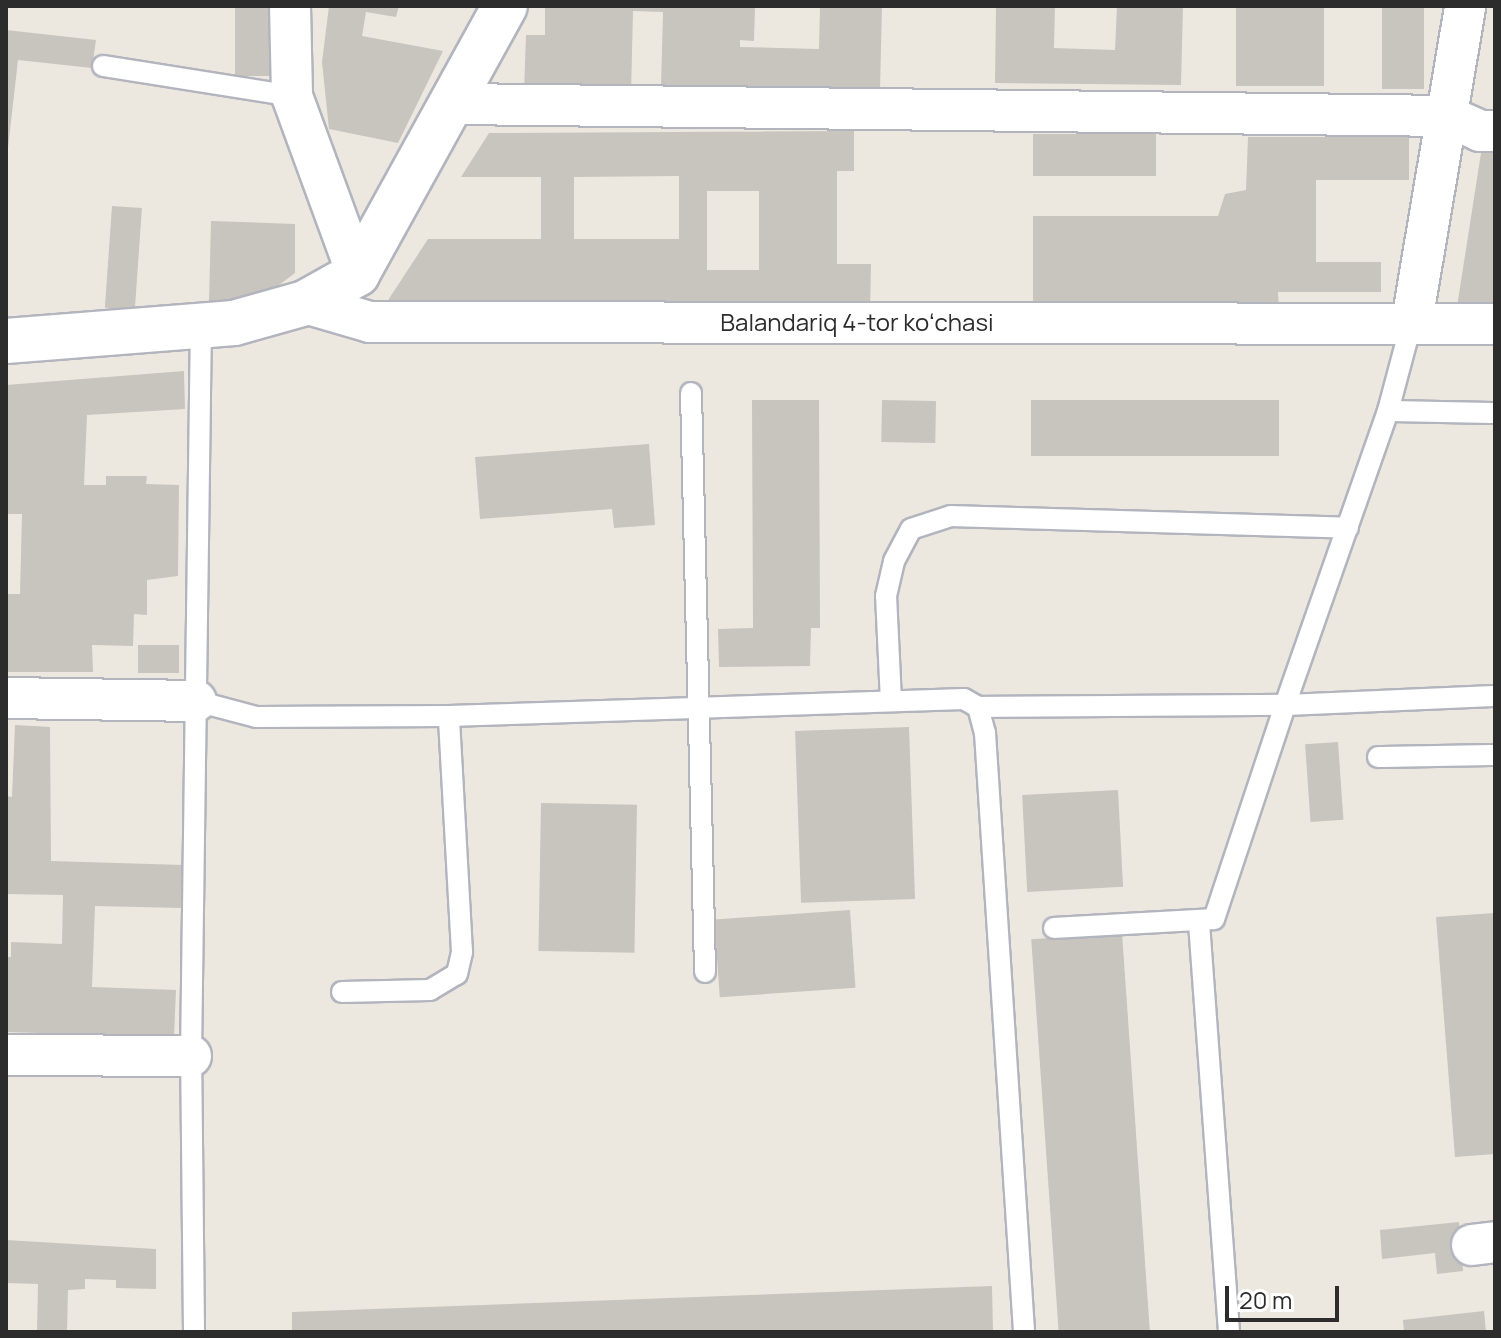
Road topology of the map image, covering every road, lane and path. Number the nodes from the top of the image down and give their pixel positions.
1 (290, 6) edge
2 (505, 6) edge
3 (1465, 6) edge
4 (103, 66) dead end
5 (292, 96) junction
6 (455, 104) junction
7 (1447, 116) junction
8 (1495, 131) edge
9 (357, 274) junction
10 (305, 303) junction
11 (1412, 321) junction
12 (1495, 324) edge
13 (201, 326) junction
14 (6, 341) edge
15 (691, 393) dead end
16 (1388, 411) junction
17 (1495, 413) edge
18 (1348, 528) junction
19 (1495, 696) edge
20 (6, 698) edge
21 (196, 701) junction
22 (891, 701) junction
23 (1285, 705) junction
24 (978, 707) junction
25 (699, 708) junction
26 (449, 716) junction
27 (1495, 755) edge
28 (1378, 757) dead end
29 (1199, 923) junction
30 (1054, 928) dead end
31 (705, 972) dead end
32 (342, 992) dead end
33 (6, 1055) edge
34 (191, 1056) junction
35 (194, 1332) edge
36 (1024, 1332) edge
37 (1229, 1332) edge

1 - 5 street
2 - 6 street
3 - 7 street
4 - 5 lane
5 - 9 street
6 - 7 street
6 - 9 street
7 - 8 street
7 - 11 street
9 - 10 street
10 - 11 street, Balandariq 4-tor koʻchasi
10 - 13 street
11 - 12 street, Balandariq 4-tor koʻchasi
11 - 16 lane
13 - 14 street
13 - 21 lane
15 - 25 lane
16 - 17 lane
16 - 18 lane
18 - 22 lane
18 - 23 lane
19 - 23 lane
20 - 21 street
21 - 26 lane
21 - 34 lane
22 - 24 lane
22 - 25 lane
23 - 24 lane
23 - 29 lane
24 - 36 lane
25 - 26 lane
25 - 31 lane
26 - 32 lane
27 - 28 lane
29 - 30 lane
29 - 37 lane
33 - 34 street
34 - 35 lane

